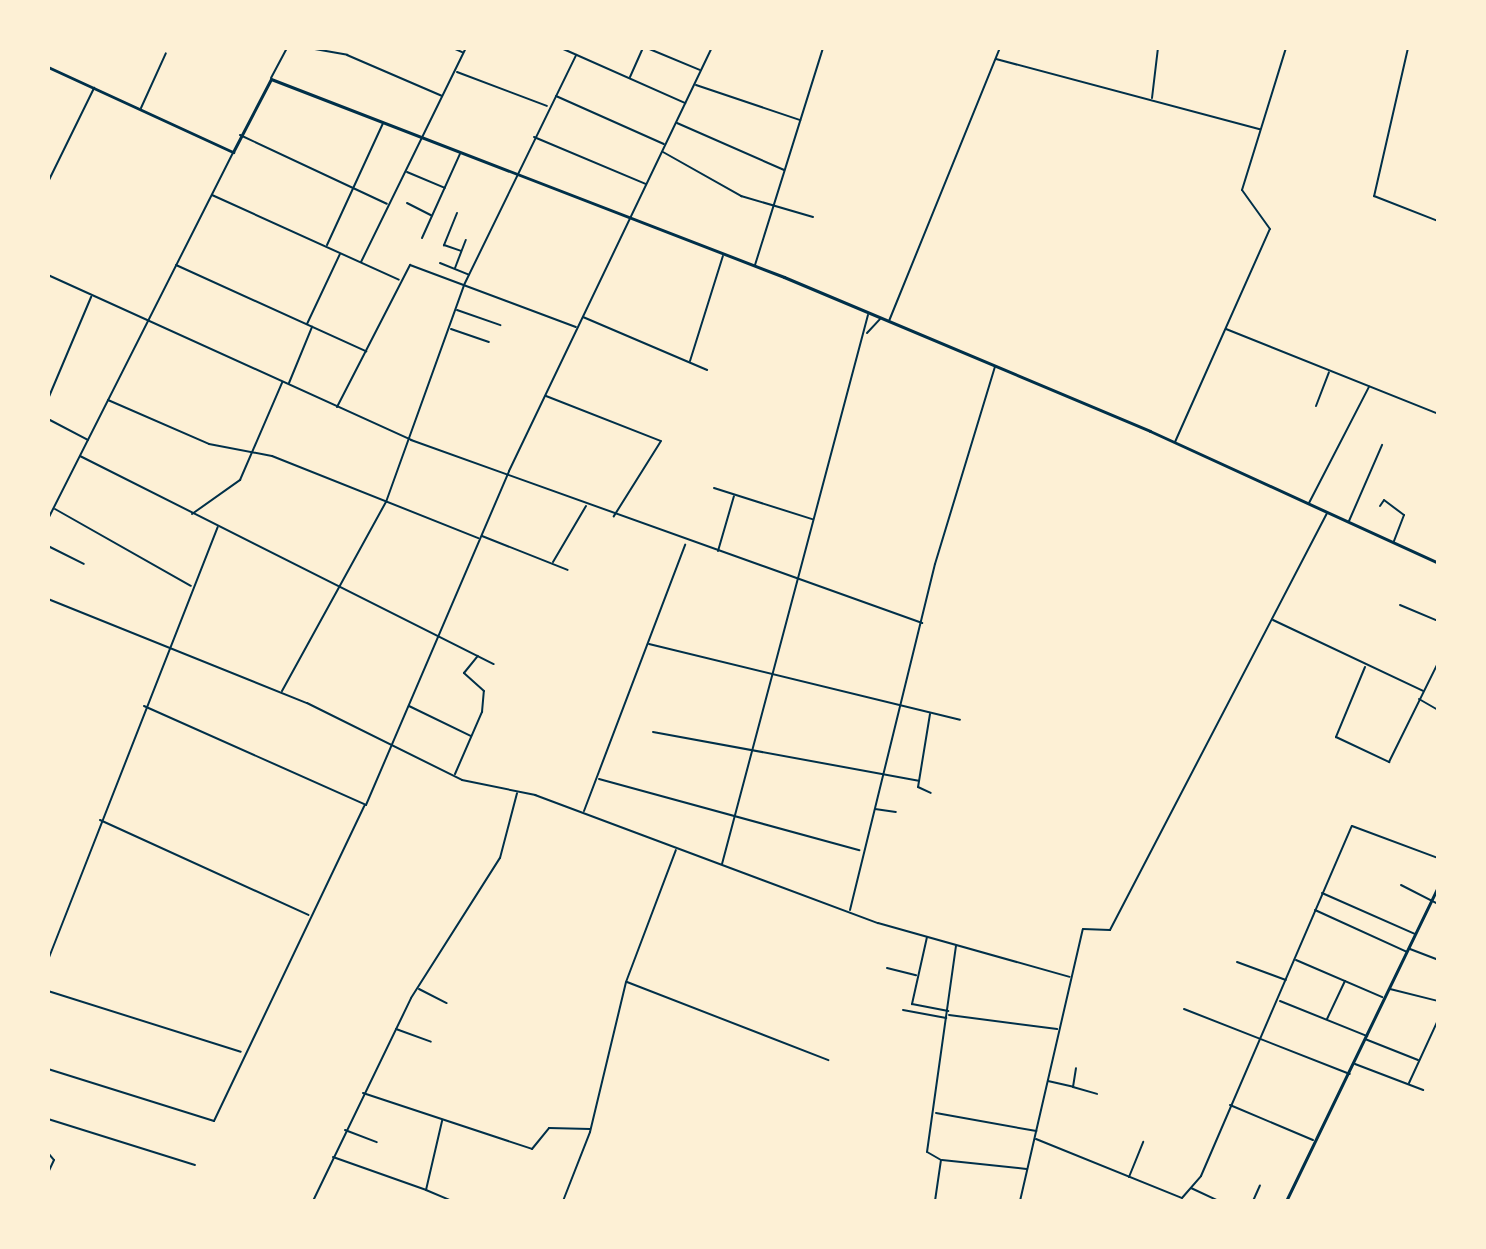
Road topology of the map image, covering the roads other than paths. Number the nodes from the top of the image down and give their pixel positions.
1 (287, 48) edge
2 (309, 48) edge
3 (453, 48) edge
4 (466, 48) edge
5 (561, 48) edge
6 (645, 48) edge
7 (712, 48) edge
8 (823, 48) edge
9 (1000, 48) edge
10 (1158, 48) edge
11 (1286, 48) edge
12 (1408, 48) edge
13 (166, 53) dead end
14 (463, 53) junction
15 (576, 55) junction
16 (995, 59) junction
17 (48, 67) edge
18 (701, 71) junction
19 (455, 72) junction
20 (629, 78) junction
21 (271, 79) junction
22 (695, 84) junction
23 (94, 87) junction
24 (555, 95) junction
25 (443, 97) junction
26 (1152, 101) junction
27 (686, 103) junction
28 (548, 107) junction
29 (141, 109) junction
30 (801, 120) junction
31 (383, 122) junction
32 (676, 122) junction
33 (1261, 129) junction
34 (240, 135) junction
35 (533, 137) junction
36 (423, 138) junction
37 (665, 144) junction
38 (661, 151) junction
39 (233, 152) junction
40 (460, 153) junction
41 (406, 171) junction
42 (785, 171) junction
43 (512, 174) junction
44 (48, 182) edge
45 (646, 184) junction
46 (352, 188) junction
47 (445, 188) junction
48 (211, 194) junction
49 (407, 203) dead end
50 (390, 205) junction
51 (774, 206) junction
52 (457, 213) dead end
53 (432, 215) junction
54 (813, 217) dead end
55 (1438, 221) edge
56 (627, 222) junction
57 (422, 238) dead end
58 (466, 240) dead end
59 (326, 247) junction
60 (461, 251) junction
61 (341, 253) junction
62 (723, 256) junction
63 (361, 262) junction
64 (440, 263) dead end
65 (175, 265) junction
66 (755, 267) junction
67 (454, 269) junction
68 (48, 275) edge
69 (469, 275) junction
70 (400, 280) junction
71 (464, 285) junction
72 (91, 295) junction
73 (456, 310) junction
74 (868, 315) junction
75 (582, 317) junction
76 (880, 319) junction
77 (148, 320) junction
78 (888, 323) junction
79 (307, 325) junction
80 (500, 325) dead end
81 (312, 327) junction
82 (577, 327) junction
83 (449, 329) junction
84 (1225, 329) junction
85 (866, 334) junction
86 (489, 342) dead end
87 (366, 351) junction
88 (690, 362) junction
89 (995, 366) junction
90 (707, 370) dead end
91 (1330, 371) junction
92 (283, 382) junction
93 (288, 384) junction
94 (1369, 387) junction
95 (545, 395) junction
96 (48, 399) edge
97 (108, 400) junction
98 (1316, 406) dead end
99 (337, 407) junction
100 (1438, 414) edge
101 (48, 419) edge
102 (88, 440) junction
103 (411, 440) junction
104 (1175, 442) junction
105 (1382, 445) dead end
106 (252, 455) junction
107 (80, 456) junction
108 (509, 471) junction
109 (714, 488) dead end
110 (734, 495) junction
111 (386, 502) junction
112 (1309, 504) junction
113 (586, 505) junction
114 (1380, 506) dead end
115 (53, 509) junction
116 (1328, 513) junction
117 (192, 514) junction
118 (614, 516) junction
119 (48, 519) edge
120 (815, 520) junction
121 (1349, 522) junction
122 (218, 527) junction
123 (480, 537) junction
124 (1394, 542) junction
125 (686, 543) junction
126 (48, 546) edge
127 (717, 552) junction
128 (552, 563) junction
129 (1438, 563) edge
130 (84, 564) dead end
131 (568, 570) dead end
132 (800, 577) junction
133 (191, 586) junction
134 (340, 586) junction
135 (48, 599) edge
136 (1400, 605) dead end
137 (1272, 620) junction
138 (1438, 621) edge
139 (922, 623) junction
140 (438, 635) junction
141 (649, 644) junction
142 (168, 646) junction
143 (478, 656) junction
144 (1438, 663) edge
145 (494, 664) dead end
146 (1365, 667) junction
147 (774, 671) junction
148 (282, 692) junction
149 (1423, 692) junction
150 (1419, 699) junction
151 (144, 706) junction
152 (408, 706) junction
153 (899, 706) junction
154 (1438, 710) edge
155 (930, 713) junction
156 (960, 720) dead end
157 (653, 732) dead end
158 (474, 738) junction
159 (394, 744) junction
160 (752, 751) junction
161 (454, 775) junction
162 (881, 776) junction
163 (597, 779) junction
164 (919, 781) junction
165 (517, 790) junction
166 (931, 793) dead end
167 (364, 806) junction
168 (874, 809) junction
169 (896, 812) dead end
170 (583, 813) junction
171 (734, 818) junction
172 (99, 820) junction
173 (677, 849) junction
174 (861, 851) junction
175 (1438, 858) edge
176 (722, 865) junction
177 (1401, 885) dead end
178 (1438, 887) edge
179 (1321, 893) junction
180 (1432, 900) junction
181 (1438, 904) edge
182 (1314, 910) junction
183 (850, 912) junction
184 (308, 915) junction
185 (1416, 934) junction
186 (927, 936) junction
187 (956, 944) junction
188 (1408, 950) junction
189 (1295, 959) junction
190 (48, 960) edge
191 (1438, 960) edge
192 (1237, 962) dead end
193 (887, 968) dead end
194 (917, 975) junction
195 (1070, 977) junction
196 (1346, 979) junction
197 (1287, 980) junction
198 (626, 982) junction
199 (418, 988) junction
200 (1389, 989) junction
201 (48, 991) edge
202 (1385, 999) junction
203 (1279, 1001) junction
204 (1438, 1001) edge
205 (447, 1003) dead end
206 (1184, 1009) dead end
207 (903, 1010) dead end
208 (947, 1015) junction
209 (1327, 1020) junction
210 (1438, 1020) edge
211 (395, 1028) junction
212 (1058, 1029) junction
213 (1261, 1038) junction
214 (1366, 1038) junction
215 (431, 1042) dead end
216 (244, 1053) junction
217 (828, 1060) dead end
218 (1419, 1060) junction
219 (1355, 1064) junction
220 (1076, 1068) dead end
221 (48, 1069) edge
222 (1350, 1074) junction
223 (1047, 1081) junction
224 (1409, 1084) junction
225 (1073, 1087) junction
226 (1423, 1090) dead end
227 (362, 1093) junction
228 (1097, 1094) dead end
229 (1229, 1105) junction
230 (933, 1112) junction
231 (48, 1119) edge
232 (442, 1120) junction
233 (590, 1129) junction
234 (344, 1130) junction
235 (1037, 1131) junction
236 (1035, 1138) junction
237 (1315, 1141) junction
238 (377, 1142) dead end
239 (1143, 1142) dead end
240 (48, 1153) edge
241 (331, 1157) junction
242 (941, 1160) junction
243 (195, 1165) dead end
244 (1027, 1169) junction
245 (48, 1173) edge
246 (1129, 1178) junction
247 (1260, 1185) dead end
248 (1191, 1188) junction
249 (426, 1190) junction
250 (1182, 1200) edge
251 (313, 1201) edge
252 (452, 1201) edge
253 (563, 1201) edge
254 (935, 1201) edge
255 (1020, 1201) edge
256 (1219, 1201) edge
257 (1253, 1201) edge
258 (1286, 1201) edge

1 - 21 street
2 - 25 street
3 - 14 street
4 - 14 street
5 - 15 street
6 - 18 street
6 - 20 street
7 - 18 street
8 - 30 street
9 - 16 street
10 - 26 street
11 - 33 street
12 - 55 street
13 - 29 street
14 - 19 street
15 - 20 street
15 - 24 street
16 - 26 street
16 - 78 street
17 - 23 main road
18 - 22 street
19 - 25 street
19 - 28 street
20 - 27 street
21 - 31 main road
21 - 34 main road
22 - 27 street
22 - 30 street
23 - 29 main road
23 - 44 street
24 - 28 street
24 - 37 street
25 - 36 street
26 - 33 street
27 - 32 street
28 - 35 street
29 - 39 main road
30 - 42 street
31 - 36 main road
31 - 46 street
32 - 37 street
32 - 42 street
33 - 84 street
34 - 39 main road
34 - 46 street
35 - 43 street
35 - 45 street
36 - 40 main road
36 - 41 street
37 - 38 street
38 - 45 street
38 - 51 street
39 - 48 street
40 - 43 main road
40 - 47 street
41 - 47 street
41 - 50 street
42 - 51 street
43 - 56 main road
43 - 69 street
45 - 56 street
46 - 50 street
46 - 59 street
47 - 53 street
48 - 59 street
48 - 65 street
49 - 53 street
50 - 63 street
51 - 54 street
51 - 66 street
52 - 60 street
53 - 57 street
56 - 62 main road
56 - 75 street
58 - 60 street
59 - 61 street
60 - 67 street
61 - 63 street
61 - 79 street
62 - 66 main road
62 - 88 street
63 - 70 street
64 - 67 street
65 - 77 street
65 - 79 street
66 - 74 main road
67 - 69 street
68 - 72 street
69 - 71 street
70 - 71 street
70 - 87 street
71 - 73 street
71 - 82 street
72 - 77 street
72 - 96 street
73 - 80 street
73 - 83 street
74 - 76 main road
74 - 85 street
75 - 82 street
75 - 88 street
76 - 78 main road
76 - 85 street
77 - 92 street
77 - 97 street
78 - 89 main road
79 - 81 street
81 - 87 street
81 - 93 street
82 - 95 street
83 - 86 street
83 - 103 street
84 - 91 street
84 - 104 street
85 - 120 street
87 - 99 street
88 - 90 street
89 - 104 main road
89 - 139 street
91 - 94 street
91 - 98 street
92 - 93 street
92 - 106 street
93 - 99 street
94 - 100 street
94 - 112 street
95 - 108 street
95 - 118 street
97 - 102 street
97 - 106 street
99 - 103 street
101 - 102 street
102 - 107 street
103 - 108 street
103 - 111 street
104 - 112 main road
105 - 121 street
106 - 111 street
106 - 117 street
107 - 115 street
107 - 117 street
108 - 113 street
108 - 123 street
109 - 110 street
110 - 120 street
110 - 127 street
111 - 123 street
111 - 134 street
112 - 116 main road
113 - 118 street
113 - 128 street
114 - 124 street
115 - 119 street
115 - 133 street
116 - 121 main road
116 - 137 street
117 - 122 street
118 - 125 street
120 - 132 street
121 - 124 main road
122 - 133 street
122 - 134 street
123 - 128 street
123 - 140 street
124 - 129 main road
125 - 127 street
125 - 141 street
126 - 130 street
127 - 132 street
128 - 131 street
132 - 139 street
132 - 147 street
133 - 142 street
134 - 140 street
134 - 148 street
135 - 142 street
136 - 138 street
137 - 146 street
137 - 195 street
139 - 153 street
140 - 143 street
140 - 152 street
141 - 147 street
141 - 163 street
142 - 148 street
142 - 151 street
143 - 145 street
143 - 158 street
144 - 149 street
146 - 149 street
146 - 150 street
147 - 153 street
147 - 160 street
148 - 159 street
149 - 150 street
150 - 154 street
151 - 167 street
151 - 172 street
152 - 158 street
152 - 159 street
153 - 155 street
153 - 162 street
155 - 156 street
155 - 164 street
157 - 160 street
158 - 161 street
159 - 161 street
159 - 167 street
160 - 162 street
160 - 171 street
161 - 165 street
162 - 164 street
162 - 168 street
163 - 170 street
163 - 171 street
164 - 166 street
165 - 170 street
165 - 199 street
167 - 184 street
168 - 169 street
168 - 174 street
170 - 173 street
171 - 174 street
171 - 176 street
172 - 184 street
172 - 190 street
173 - 176 street
173 - 198 street
174 - 183 street
175 - 179 street
176 - 183 street
177 - 180 street
178 - 180 main road
179 - 182 street
179 - 185 street
180 - 181 street
180 - 185 main road
182 - 188 street
182 - 189 street
183 - 186 street
184 - 216 street
185 - 188 main road
186 - 187 street
186 - 194 street
187 - 195 street
187 - 208 street
188 - 191 street
188 - 200 main road
189 - 196 street
189 - 197 street
192 - 197 street
193 - 194 street
194 - 208 street
195 - 212 street
196 - 202 street
196 - 209 street
197 - 203 street
198 - 217 street
198 - 233 street
199 - 205 street
199 - 211 street
200 - 202 main road
200 - 204 street
201 - 216 street
202 - 214 main road
203 - 209 street
203 - 213 street
206 - 213 street
207 - 208 street
208 - 212 street
208 - 230 street
209 - 214 street
210 - 218 street
211 - 215 street
211 - 227 street
212 - 223 street
213 - 222 street
213 - 229 street
214 - 218 street
214 - 219 main road
216 - 221 street
218 - 224 street
219 - 222 main road
219 - 224 street
220 - 225 street
222 - 237 main road
223 - 225 street
223 - 235 street
224 - 226 street
225 - 228 street
227 - 232 street
227 - 234 street
229 - 237 street
229 - 248 street
230 - 235 street
230 - 242 street
231 - 243 street
232 - 233 street
232 - 249 street
233 - 253 street
234 - 238 street
234 - 241 street
235 - 236 street
236 - 244 street
236 - 246 street
237 - 258 main road
239 - 246 street
240 - 245 street
241 - 249 street
241 - 251 street
242 - 244 street
242 - 254 street
244 - 255 street
246 - 250 street
247 - 257 street
248 - 250 street
248 - 256 street
249 - 252 street

